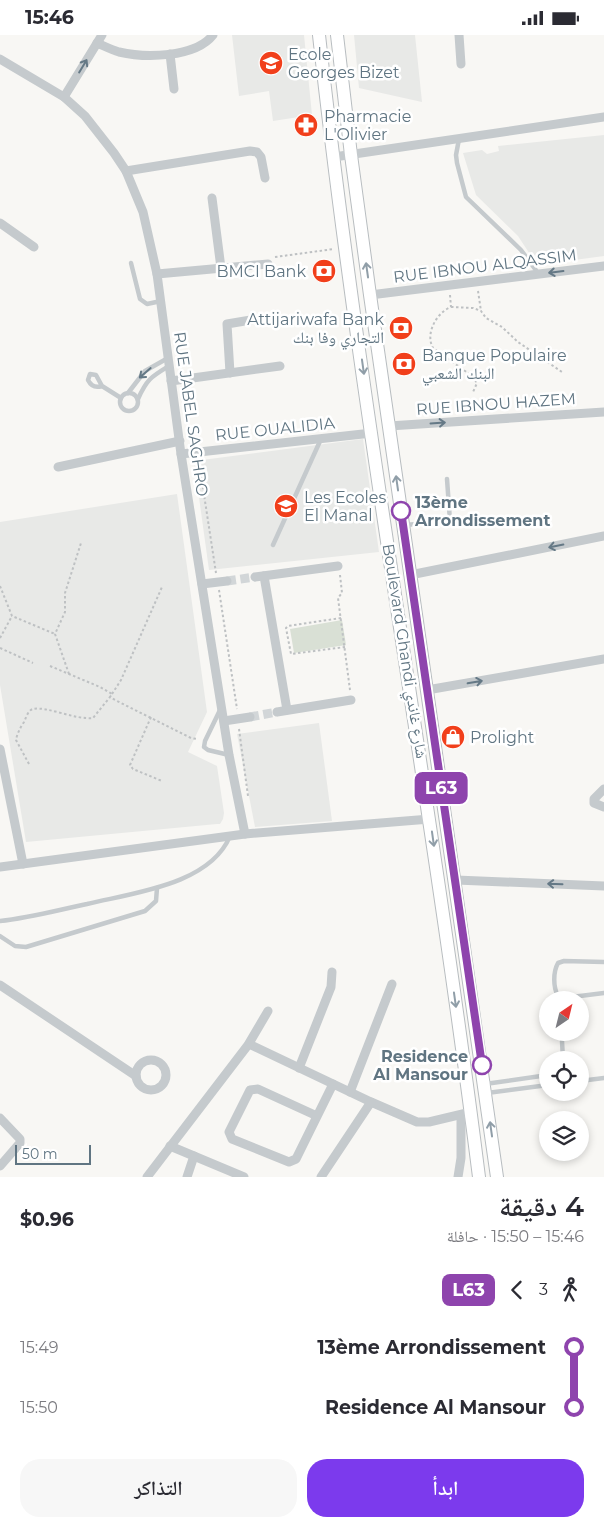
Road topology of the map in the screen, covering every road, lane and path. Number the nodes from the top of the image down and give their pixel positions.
1 (212, 35) edge
2 (319, 35) edge
3 (337, 35) edge
4 (459, 35) edge
5 (100, 39) edge
6 (170, 54) junction
7 (0, 59) edge
8 (461, 64) dead end
9 (174, 89) dead end
10 (64, 97) junction
11 (604, 117) edge
12 (459, 139) junction
13 (351, 155) junction
14 (334, 157) junction
15 (126, 171) junction
16 (265, 178) dead end
17 (212, 198) dead end
18 (0, 223) edge
19 (34, 247) dead end
20 (334, 249) dead end
21 (131, 263) dead end
22 (268, 264) joint
23 (604, 266) edge
24 (222, 268) junction
25 (157, 274) junction
26 (539, 274) junction
27 (477, 282) junction
28 (449, 285) junction
29 (370, 295) junction
30 (161, 301) junction
31 (451, 307) junction
32 (481, 311) junction
33 (257, 319) dead end
34 (168, 362) junction
35 (280, 366) dead end
36 (562, 372) dead end
37 (230, 373) junction
38 (171, 381) junction
39 (102, 386) dead end
40 (474, 392) dead end
41 (128, 393) junction
42 (121, 398) junction
43 (138, 399) junction
44 (604, 412) edge
45 (389, 426) junction
46 (372, 433) junction
47 (321, 439) junction
48 (180, 441) junction
49 (198, 452) junction
50 (181, 453) junction
51 (58, 467) dead end
52 (446, 479) dead end
53 (515, 519) dead end
54 (450, 521) junction
55 (403, 525) junction
56 (604, 536) edge
57 (82, 543) dead end
58 (273, 545) dead end
59 (338, 566) joint
60 (410, 575) junction
61 (264, 576) junction
62 (255, 577) tunnel mouth
63 (222, 581) junction
64 (202, 584) junction
65 (0, 586) edge
66 (162, 587) dead end
67 (12, 616) junction
68 (341, 618) junction
69 (55, 634) junction
70 (0, 638) edge
71 (345, 647) junction
72 (0, 648) edge
73 (604, 659) edge
74 (33, 663) dead end
75 (50, 666) dead end
76 (69, 674) junction
77 (427, 690) junction
78 (112, 694) junction
79 (110, 697) junction
80 (352, 700) joint
81 (222, 707) junction
82 (287, 710) junction
83 (277, 712) tunnel mouth
84 (150, 717) junction
85 (250, 717) tunnel mouth
86 (238, 719) junction
87 (224, 721) junction
88 (205, 741) junction
89 (0, 749) edge
90 (229, 755) junction
91 (29, 764) dead end
92 (162, 781) dead end
93 (604, 789) edge
94 (249, 805) dead end
95 (604, 807) edge
96 (430, 819) junction
97 (245, 834) junction
98 (230, 836) junction
99 (23, 863) junction
100 (0, 867) edge
101 (456, 880) junction
102 (604, 886) edge
103 (157, 888) junction
104 (0, 921) edge
105 (0, 936) edge
106 (604, 962) edge
107 (332, 972) dead end
108 (392, 984) dead end
109 (0, 985) edge
110 (604, 993) edge
111 (268, 1011) dead end
112 (562, 1041) dead end
113 (249, 1044) junction
114 (563, 1051) edge
115 (299, 1068) junction
116 (136, 1077) dead end
117 (539, 1077) edge
118 (604, 1078) edge
119 (589, 1080) edge
120 (333, 1084) junction
121 (539, 1086) edge
122 (485, 1089) junction
123 (350, 1092) junction
124 (371, 1102) junction
125 (466, 1113) junction
126 (317, 1116) junction
127 (0, 1118) edge
128 (170, 1146) junction
129 (194, 1156) junction
130 (0, 1166) edge
131 (147, 1177) edge
132 (187, 1177) edge
133 (244, 1177) edge
134 (321, 1177) edge
135 (458, 1177) edge
136 (480, 1177) edge
137 (497, 1177) edge

1 - 6 street
2 - 14 main road, Boulevard Ghandi شارع غاندي
3 - 13 main road, Boulevard Ghandi شارع غاندي
4 - 8 street
5 - 6 street
10 -> 5 street
6 - 9 street
7 - 10 street, RUE JABEL SAGHRO
10 - 15 street, RUE JABEL SAGHRO
11 - 12 street
12 - 13 street
12 - 26 lane
13 - 14 street
29 -> 13 main road, Boulevard Ghandi شارع غاندي
14 -> 46 main road, Boulevard Ghandi شارع غاندي
15 - 16 street
15 - 25 street, RUE JABEL SAGHRO
17 - 24 street
18 - 19 street
20 - 22 path
21 - 30 lane
22 - 24 street
23 -> 26 street, RUE IBNOU ALQASSIM
24 - 25 street
25 - 30 street, RUE JABEL SAGHRO
26 - 27 street, RUE IBNOU ALQASSIM
27 - 28 street, RUE IBNOU ALQASSIM
27 - 32 path
28 - 29 street, RUE IBNOU ALQASSIM
28 - 31 path
29 - 45 main road, Boulevard Ghandi شارع غاندي
30 - 34 street, RUE JABEL SAGHRO
31 - 32 path
31 - 40 path
32 - 36 path
33 - 37 street
34 - 38 street, RUE JABEL SAGHRO
34 -> 41 lane
34 - 43 lane
35 - 37 street
37 - 38 street
38 - 48 street, RUE JABEL SAGHRO
39 - 42 lane
41 - 42 lane
41 - 43 lane
42 - 43 lane
45 -> 44 street, RUE IBNOU HAZEM
55 -> 45 main road, Boulevard Ghandi شارع غاندي
46 - 47 street, RUE OUALIDIA
46 - 96 main road, Boulevard Ghandi شارع غاندي
47 - 49 street, RUE OUALIDIA
47 - 58 lane
48 - 50 street, RUE JABEL SAGHRO
48 - 51 street
49 - 50 street, RUE OUALIDIA
49 - 63 path
50 - 64 street, RUE JABEL SAGHRO
52 - 54 lane
53 - 54 lane
54 - 55 lane
55 - 60 main road, Boulevard Ghandi شارع غاندي
56 -> 60 street
57 - 69 path
59 - 61 street
59 - 68 path
60 - 77 main road, Boulevard Ghandi شارع غاندي
61 - 62 street
61 - 82 street
63 - 64 street
63 - 86 path
64 - 81 street, RUE JABEL SAGHRO
65 - 67 path
66 - 78 path
67 - 69 path
67 - 70 path
68 - 71 path
68 - 71 path
69 - 76 path
71 - 80 path
72 - 74 path
77 -> 73 street
75 - 76 path
76 - 78 path
77 - 101 main road, Boulevard Ghandi شارع غاندي
78 - 79 path
79 - 84 path
79 - 91 path
80 - 82 street
81 - 87 street, RUE JABEL SAGHRO
81 - 88 lane
82 - 83 street
84 - 88 path
84 - 92 path
85 - 86 street
86 - 87 street
86 - 94 path
87 - 90 street, RUE JABEL SAGHRO
88 - 90 lane
89 - 99 street
90 - 97 street, RUE JABEL SAGHRO
93 - 95 street
96 - 97 street
96 -> 125 main road, Boulevard Ghandi شارع غاندي
97 - 98 street
98 - 99 street
98 - 103 lane
99 - 100 street
102 -> 101 street
101 - 122 main road, Boulevard Ghandi شارع غاندي
103 - 104 lane
103 - 105 lane
106 - 110 lane
107 - 115 street
108 - 123 street
109 - 116 street
111 - 113 street
112 - 114 lane
113 - 115 street
113 - 128 street
115 - 120 street
117 - 122 lane
118 - 119 lane
120 - 123 street
120 - 126 street
121 - 122 lane
137 -> 122 main road, Boulevard Ghandi شارع غاندي
123 - 124 street
124 - 125 street
124 - 134 street
125 - 135 street
125 - 136 main road, Boulevard Ghandi شارع غاندي
126 - 126 street
127 - 130 street
128 - 129 street
128 - 131 street
129 - 132 street
129 - 133 street

